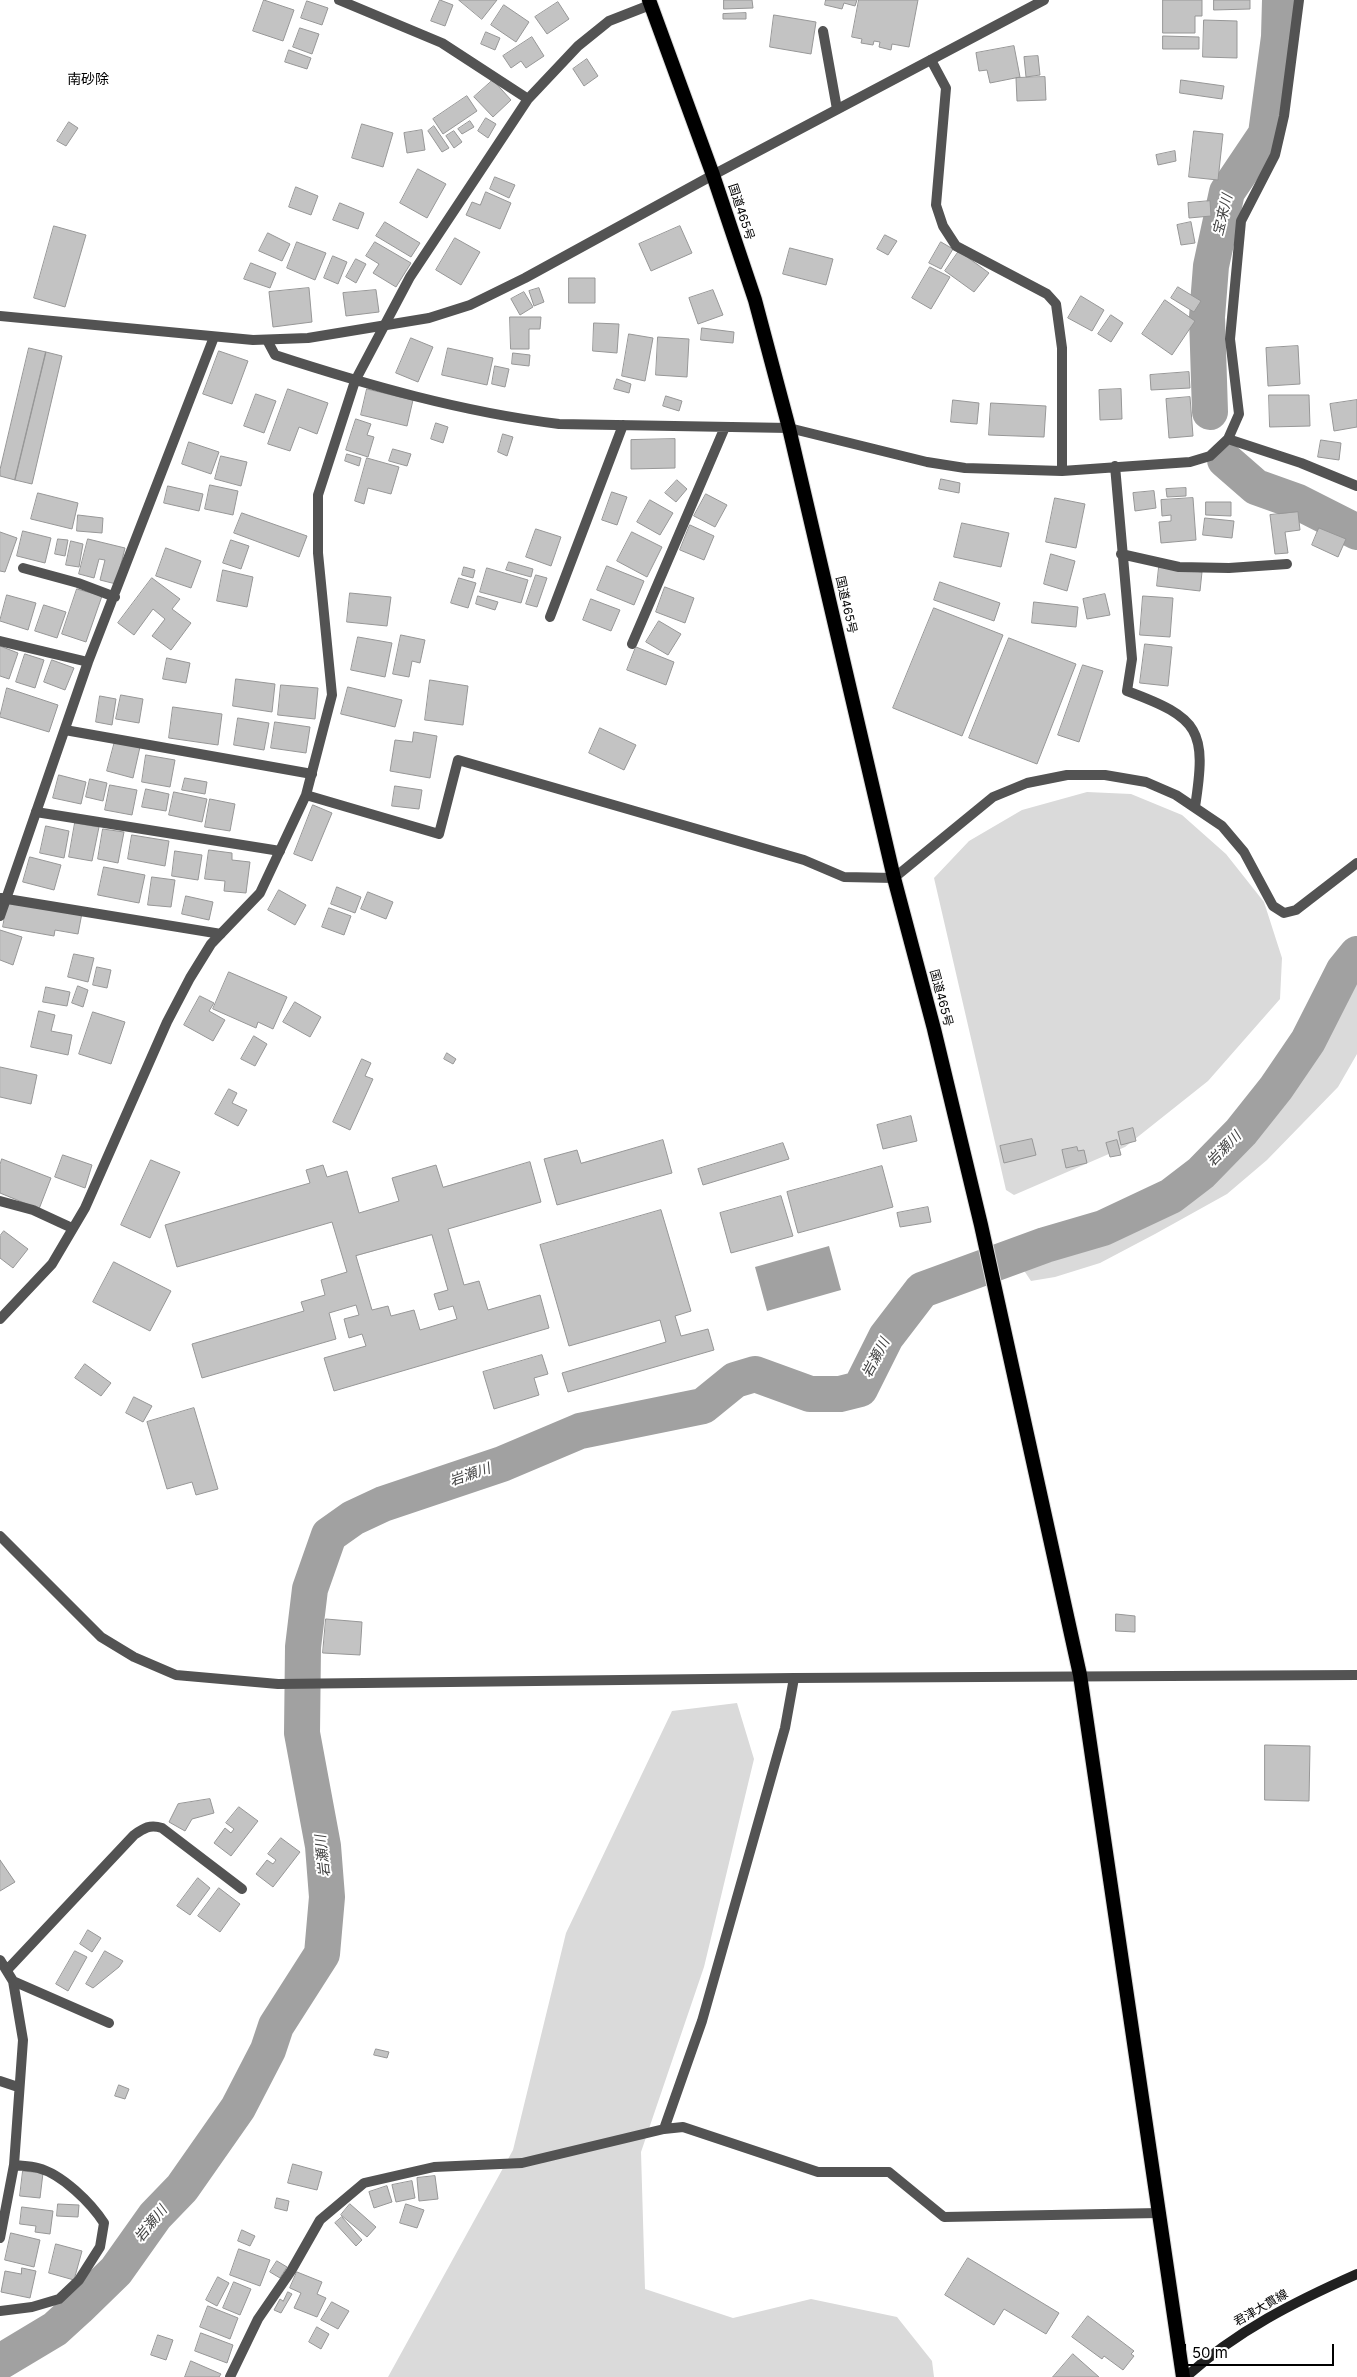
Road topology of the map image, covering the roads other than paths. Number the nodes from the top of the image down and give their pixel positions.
1 (339, 0) edge
2 (1044, 0) edge
3 (1299, 0) edge
4 (650, 2) edge
5 (823, 30) dead end
6 (931, 60) junction
7 (528, 99) junction
8 (837, 109) junction
9 (713, 175) junction
10 (0, 316) edge
11 (384, 324) junction
12 (214, 337) junction
13 (267, 340) junction
14 (355, 381) junction
15 (623, 425) junction
16 (725, 427) junction
17 (789, 428) junction
18 (1228, 439) junction
19 (1115, 466) junction
20 (1062, 471) junction
21 (1357, 486) edge
22 (1121, 554) junction
23 (1287, 564) dead end
24 (23, 568) dead end
25 (115, 597) junction
26 (550, 617) dead end
27 (0, 641) edge
28 (632, 644) dead end
29 (88, 662) junction
30 (65, 730) junction
31 (312, 774) junction
32 (306, 795) junction
33 (1195, 807) junction
34 (36, 812) junction
35 (280, 852) junction
36 (1357, 864) edge
37 (894, 878) junction
38 (3, 899) edge
39 (0, 916) edge
40 (221, 934) junction
41 (0, 1201) edge
42 (72, 1228) junction
43 (0, 1319) edge
44 (0, 1536) edge
45 (1080, 1675) junction
46 (1357, 1675) edge
47 (794, 1678) junction
48 (242, 1889) dead end
49 (0, 1960) edge
50 (7, 1970) junction
51 (13, 1981) junction
52 (109, 2023) dead end
53 (0, 2081) edge
54 (18, 2087) junction
55 (664, 2129) junction
56 (14, 2165) junction
57 (1159, 2213) junction
58 (0, 2238) edge
59 (1357, 2274) edge
60 (0, 2311) edge
61 (230, 2377) edge
62 (1185, 2377) edge

1 - 7 street
2 - 6 street
3 - 18 street
4 - 7 street
4 - 9 highway, 国道465号
5 - 8 street
6 - 8 street
6 - 20 street
7 - 11 street
8 - 9 street
9 - 11 street
9 - 17 highway, 国道465号
10 - 12 street
11 - 13 street
11 - 14 street
12 - 13 street
12 - 25 street
13 - 14 street
14 - 15 street
14 - 31 street
15 - 16 street
15 - 26 street
16 - 17 street
16 - 28 street
17 - 20 street
17 - 37 highway, 国道465号
18 - 19 street
18 - 21 street
19 - 20 street
19 - 22 street
22 - 23 street
22 - 33 street
24 - 25 street
25 - 29 street
27 - 29 street
29 - 30 street
30 - 31 street
30 - 34 street
31 - 32 street
32 - 35 street
32 - 37 street
33 - 36 street
33 - 37 street
34 - 35 street
34 - 38 street
35 - 40 street
37 - 45 highway, 国道465号
38 - 39 street
38 - 40 street
40 - 42 street
41 - 42 street
42 - 43 street
44 - 47 street
45 - 46 street
45 - 47 street
45 - 57 highway, 国道465号
47 - 55 street
48 - 50 street
49 - 50 street
50 - 51 street
51 - 52 street
51 - 54 street
53 - 54 street
54 - 56 street
55 - 57 street
55 - 61 street
56 - 58 street
56 - 60 street
57 - 62 highway, 国道465号
59 - 62 main road, 君津大貫線

